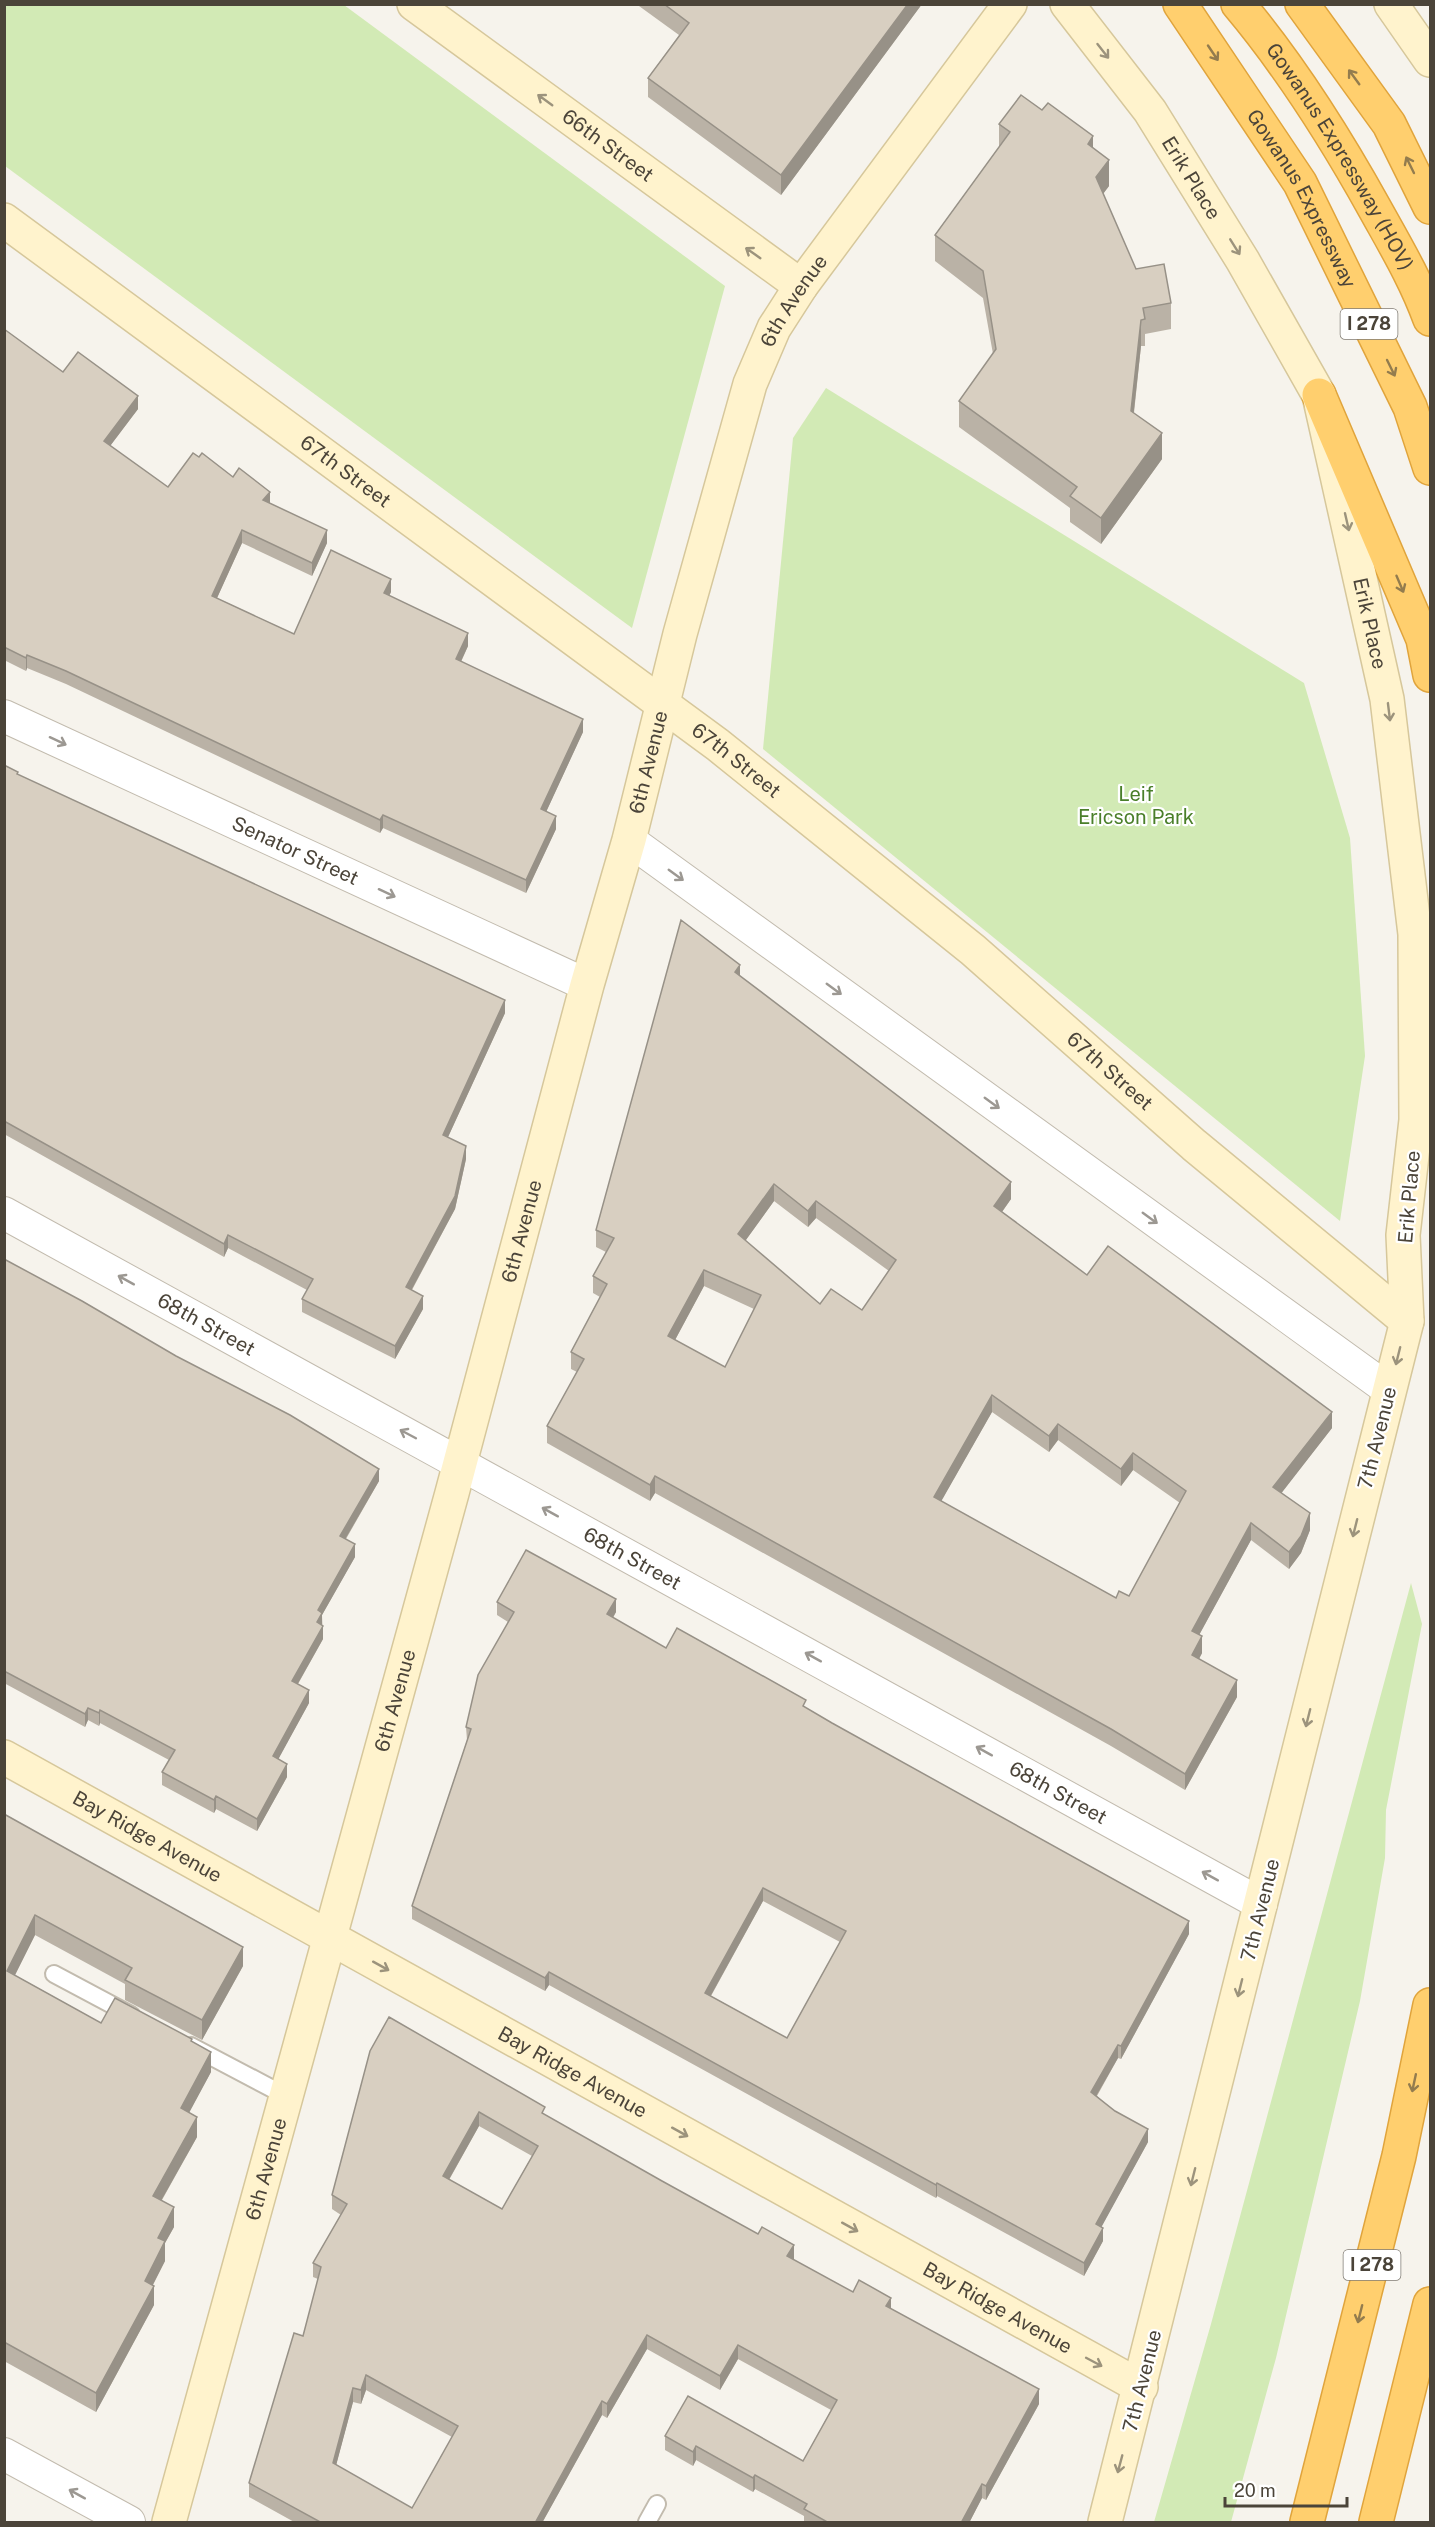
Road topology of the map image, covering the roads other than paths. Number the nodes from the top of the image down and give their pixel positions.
1 (414, 4) edge
2 (1010, 4) edge
3 (1067, 4) edge
4 (1180, 4) edge
5 (1238, 4) edge
6 (1302, 4) edge
7 (1391, 4) edge
8 (1431, 60) edge
9 (1431, 207) edge
10 (4, 220) edge
11 (801, 286) junction
12 (1431, 319) edge
13 (1319, 395) junction
14 (1431, 468) edge
15 (1431, 675) edge
16 (663, 705) junction
17 (4, 716) edge
18 (629, 840) junction
19 (587, 985) junction
20 (4, 1213) edge
21 (1419, 1317) edge
22 (1389, 1390) junction
23 (459, 1462) junction
24 (4, 1757) edge
25 (1261, 1904) junction
26 (330, 1937) junction
27 (54, 1974) dead end
28 (1431, 2005) edge
29 (146, 2022) edge
30 (177, 2038) edge
31 (286, 2096) junction
32 (1431, 2304) edge
33 (1141, 2387) junction
34 (4, 2454) edge
35 (657, 2504) dead end
36 (129, 2523) edge
37 (169, 2523) edge
38 (647, 2523) edge
39 (1104, 2523) edge
40 (1307, 2523) edge
41 (1376, 2523) edge

11 -> 1 street, 66th Street
2 - 11 street, 6th Avenue
3 -> 13 street, Erik Place
4 -> 14 highway, Gowanus Expressway / I 278
5 - 12 highway, Gowanus Expressway (HOV) / I 278
9 -> 6 highway
7 - 8 street
10 - 16 street, 67th Street
11 - 16 street, 6th Avenue
13 -> 15 highway
13 -> 21 street, Erik Place
16 - 18 street, 6th Avenue
16 - 21 street, 67th Street
17 -> 19 street, Senator Street
18 - 19 street, 6th Avenue
18 -> 22 street
19 - 23 street, 6th Avenue
23 -> 20 street, 68th Street
21 -> 22 street, 7th Avenue
22 -> 25 street, 7th Avenue
25 -> 23 street, 68th Street
23 - 26 street, 6th Avenue
24 - 26 street, Bay Ridge Avenue
25 -> 33 street, 7th Avenue
26 - 31 street, 6th Avenue
26 -> 33 street, Bay Ridge Avenue
27 - 29 lane
28 -> 40 highway, I 278
30 - 31 lane
31 - 37 street, 6th Avenue
32 - 41 highway
33 -> 39 street, 7th Avenue
36 -> 34 street
35 - 38 lane

